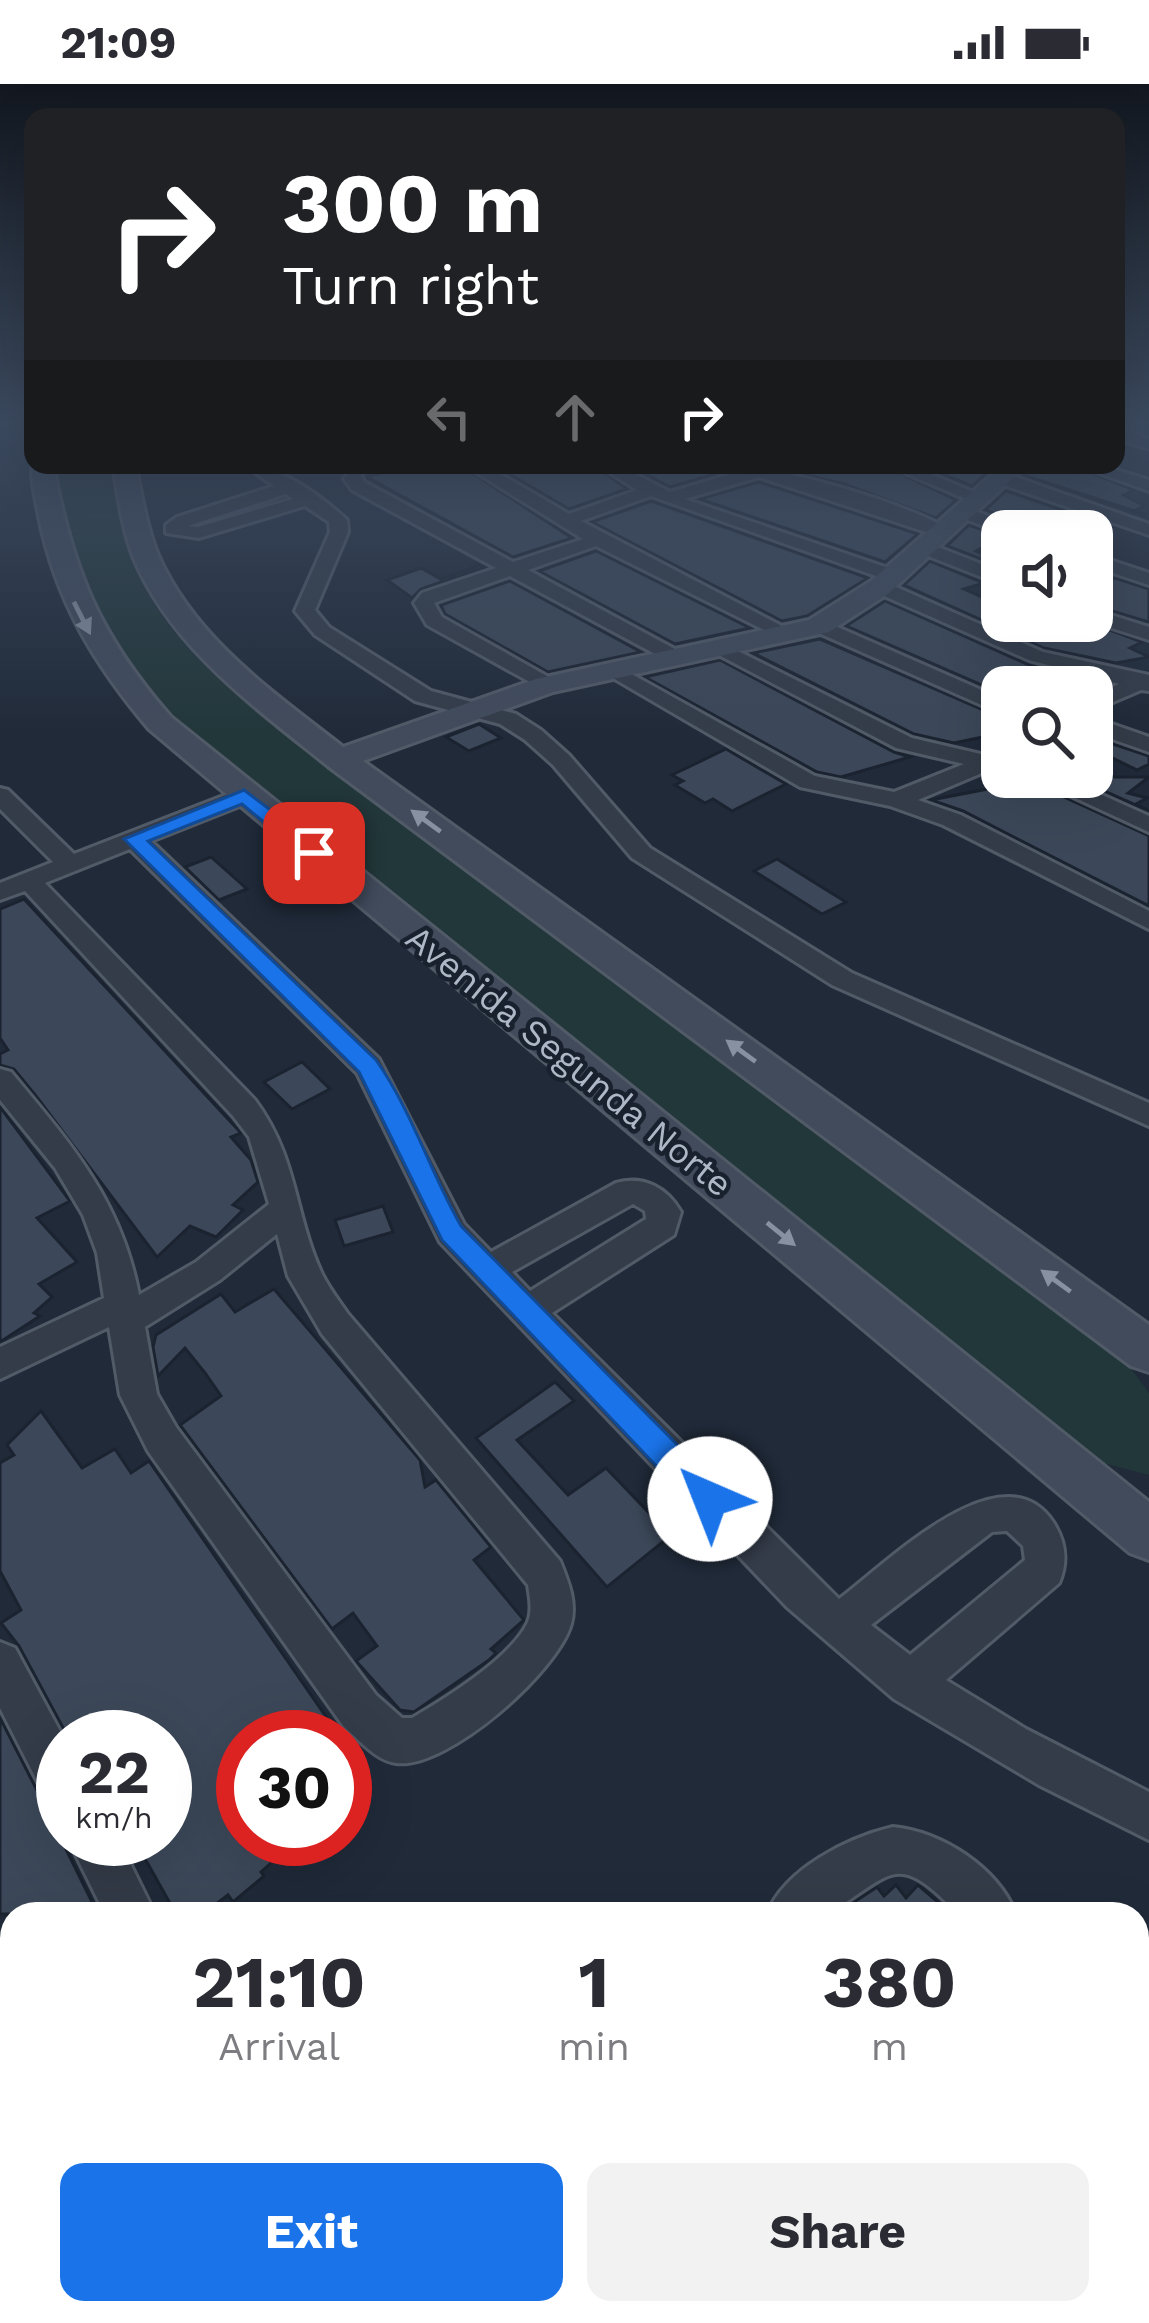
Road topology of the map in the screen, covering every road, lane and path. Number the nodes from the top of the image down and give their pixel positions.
1 (51, 526) edge
2 (139, 526) edge
3 (175, 526) edge
4 (218, 526) edge
5 (339, 526) edge
6 (435, 526) edge
7 (577, 526) edge
8 (744, 526) edge
9 (910, 526) edge
10 (947, 526) edge
11 (933, 539) junction
12 (597, 541) junction
13 (981, 567) edge
14 (1113, 567) edge
15 (514, 568) junction
16 (1149, 579) edge
17 (885, 581) junction
18 (1113, 622) edge
19 (819, 626) junction
20 (787, 634) junction
21 (1149, 634) edge
22 (724, 650) junction
23 (677, 658) junction
24 (612, 671) junction
25 (1146, 682) edge
26 (546, 685) junction
27 (1113, 695) edge
28 (981, 698) edge
29 (472, 708) junction
30 (1113, 732) edge
31 (1149, 745) edge
32 (981, 758) edge
33 (339, 759) junction
34 (981, 762) edge
35 (0, 795) edge
36 (244, 796) junction
37 (1089, 798) edge
38 (896, 800) junction
39 (1149, 825) edge
40 (134, 839) junction
41 (70, 865) junction
42 (14, 886) edge
43 (1149, 921) edge
44 (0, 1079) edge
45 (1149, 1115) edge
46 (286, 1208) junction
47 (485, 1270) junction
48 (525, 1312) junction
49 (123, 1314) junction
50 (1149, 1352) edge
51 (0, 1364) edge
52 (1057, 1459) junction
53 (1149, 1492) edge
54 (1149, 1534) edge
55 (837, 1626) junction
56 (0, 1664) edge
57 (909, 1684) junction
58 (36, 1733) edge
59 (1149, 1817) edge
60 (106, 1866) edge
61 (125, 1902) edge
62 (805, 1902) edge
63 (981, 1902) edge

1 -> 36 main road, Avenida Segunda Norte
2 - 33 main road
3 - 4 street
5 - 29 street
6 - 15 street
7 - 12 street
8 - 17 street
9 - 11 street
10 - 11 main road
11 - 13 street
11 - 17 main road
12 - 15 street
12 - 20 street
14 - 16 street
15 - 23 street
15 - 26 street
17 - 19 main road
17 - 25 street
18 - 21 street
19 - 20 main road
19 - 28 street
20 - 22 main road
22 - 23 main road
22 - 32 street
23 - 24 main road
24 - 26 main road
24 - 38 street
25 - 27 street
26 - 29 main road
29 - 33 main road
29 - 45 street
30 - 31 street
50 -> 33 main road
34 - 38 street
35 - 41 street
36 - 40 street
36 -> 52 main road, Avenida Segunda Norte
37 - 39 street
38 - 43 street
40 - 41 street
40 - 47 street
41 - 42 street
42 - 46 street
44 - 49 street
46 - 49 street
46 - 49 street
47 - 48 street
47 - 48 street
48 - 55 street
49 - 51 street
52 - 53 main road
52 - 54 main road, Avenida Segunda Norte
55 - 57 street
55 - 57 street
56 - 58 street
57 - 59 street
60 - 61 street
62 - 63 street

